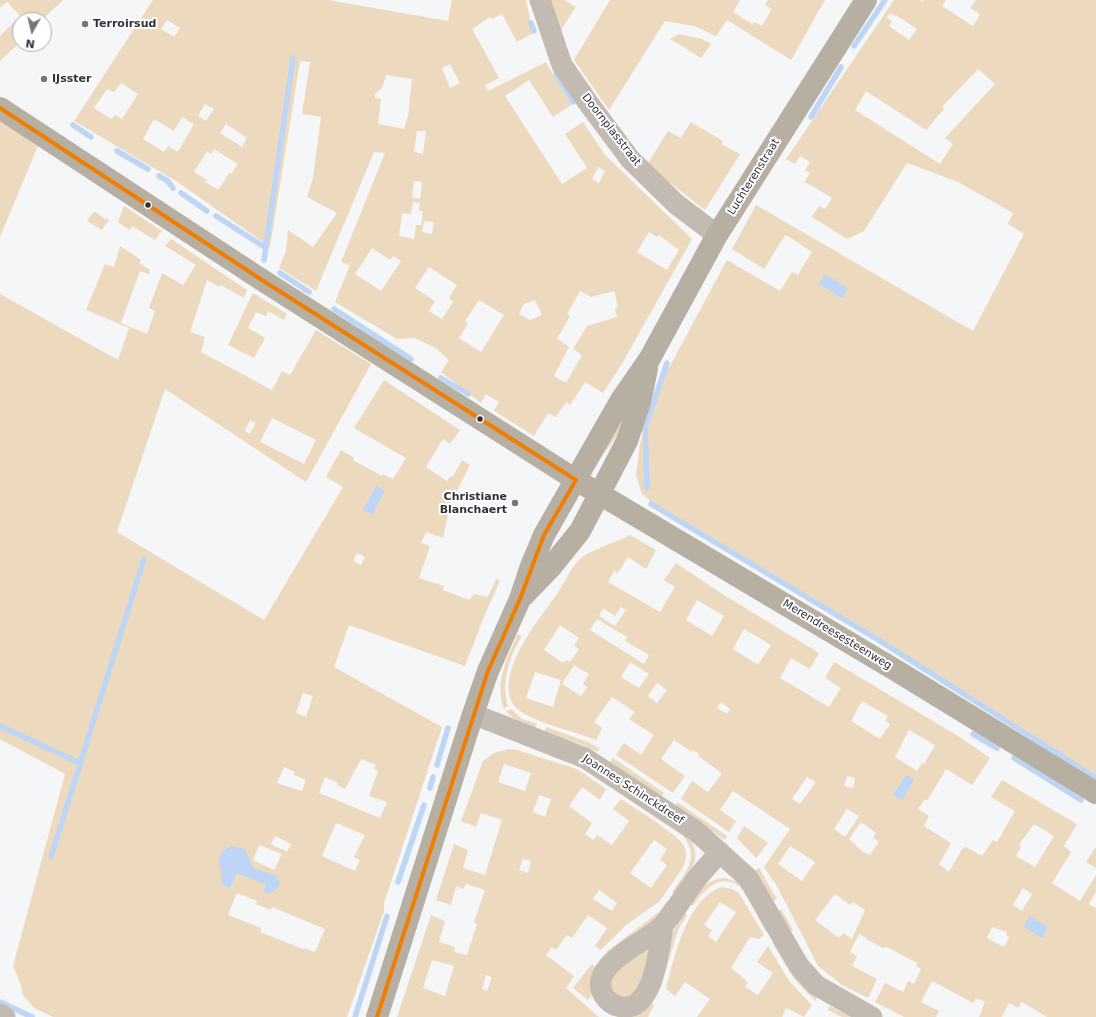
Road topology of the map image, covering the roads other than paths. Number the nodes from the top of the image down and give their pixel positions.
1 (540, 0) edge
2 (866, 0) edge
3 (0, 108) edge
4 (717, 235) junction
5 (650, 358) junction
6 (576, 480) junction
7 (600, 494) junction
8 (520, 599) junction
9 (473, 714) junction
10 (1096, 793) edge
11 (720, 852) junction
12 (663, 926) dead end
13 (0, 1014) edge
14 (5, 1017) edge
15 (377, 1017) edge
16 (872, 1017) edge

1 - 4 street, Doornplasstraat
2 - 4 street, Luchterenstraat
3 - 6 street, Merendreesesteenweg
4 - 5 street, Luchterenstraat
5 - 6 street, Luchterenstraat
5 - 7 street, Luchterenstraat
6 - 7 street, Merendreesesteenweg
6 - 8 street, Luchterenstraat
7 - 8 street, Luchterenstraat
7 - 10 street, Merendreesesteenweg
8 - 9 street
9 - 11 street, Joannes Schinckdreef
9 - 15 street
11 - 12 street
11 - 16 street, Joannes Schinckdreef
13 - 14 street

